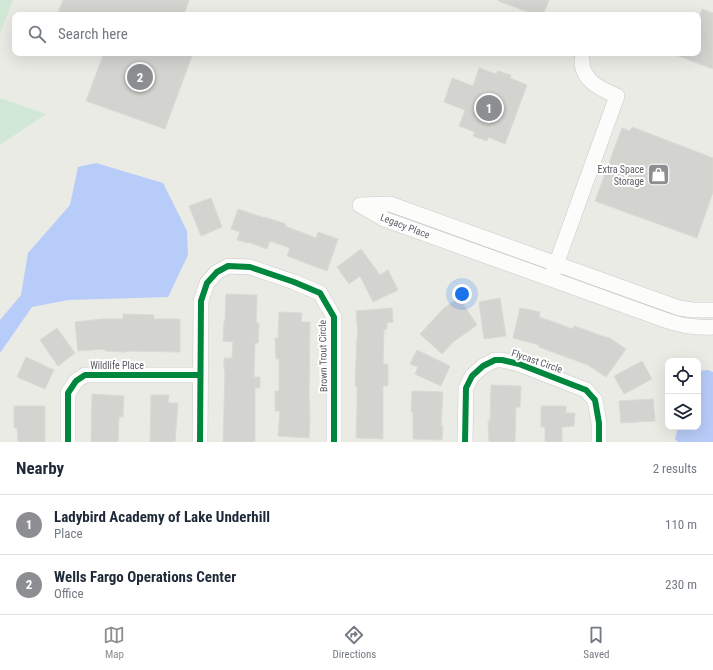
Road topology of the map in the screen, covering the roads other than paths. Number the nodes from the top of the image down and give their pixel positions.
1 (582, 59) dead end
2 (556, 263) junction
3 (550, 279) junction
4 (713, 310) edge
5 (713, 327) edge
6 (200, 375) junction
7 (68, 442) edge
8 (200, 442) edge
9 (334, 442) edge
10 (465, 442) edge
11 (599, 442) edge

1 - 2 street
2 - 3 street
2 - 3 street, Legacy Place
2 - 4 street, Legacy Place
3 - 5 street, Legacy Place
6 - 7 street, Wildlife Place
6 - 8 street, Brown Trout Circle
6 - 9 street, Brown Trout Circle
10 - 11 street, Flycast Circle

